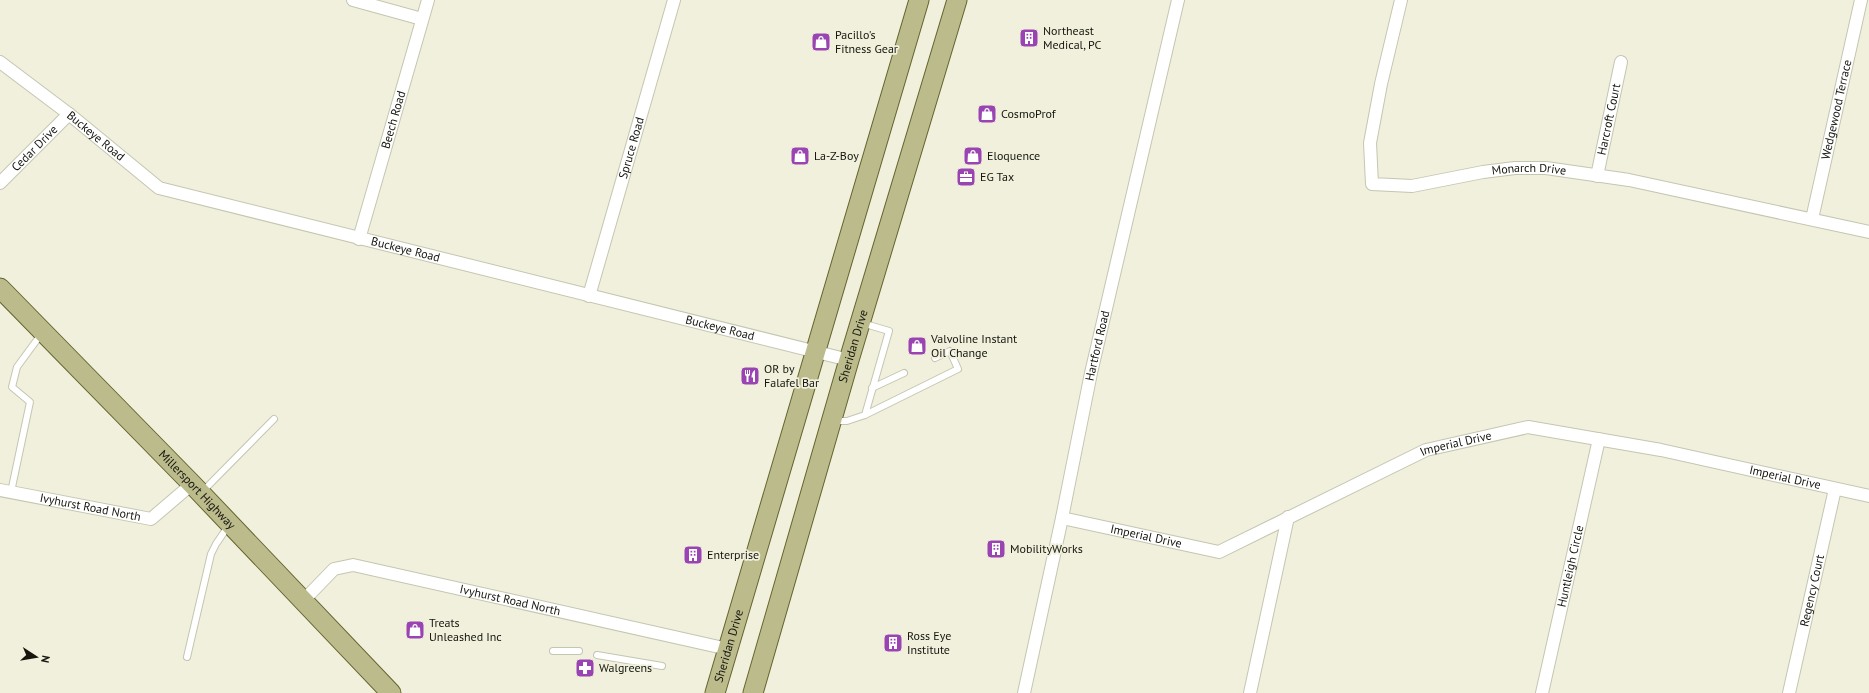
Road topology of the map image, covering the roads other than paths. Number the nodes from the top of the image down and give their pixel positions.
1 (353, 0) edge
2 (428, 0) edge
3 (674, 0) edge
4 (919, 0) edge
5 (957, 0) edge
6 (1178, 0) edge
7 (1401, 0) edge
8 (1860, 0) edge
9 (422, 19) junction
10 (0, 62) edge
11 (1621, 62) dead end
12 (69, 114) junction
13 (1597, 176) junction
14 (0, 183) edge
15 (1812, 219) junction
16 (1869, 232) edge
17 (359, 239) junction
18 (0, 288) edge
19 (589, 296) junction
20 (860, 322) junction
21 (44, 332) junction
22 (815, 353) junction
23 (935, 358) dead end
24 (849, 360) junction
25 (904, 372) dead end
26 (872, 388) junction
27 (864, 415) junction
28 (274, 419) dead end
29 (831, 421) junction
30 (1599, 439) junction
31 (196, 489) junction
32 (1836, 489) junction
33 (5, 491) edge
34 (1869, 496) edge
35 (1288, 517) junction
36 (1062, 518) junction
37 (230, 524) junction
38 (303, 600) junction
39 (728, 649) junction
40 (553, 651) dead end
41 (579, 651) dead end
42 (597, 655) dead end
43 (187, 657) dead end
44 (662, 666) dead end
45 (391, 693) edge
46 (715, 693) edge
47 (753, 693) edge
48 (1024, 693) edge
49 (1250, 693) edge
50 (1542, 693) edge
51 (1789, 693) edge

1 - 9 street
2 - 9 street, Beech Road
3 - 19 street, Spruce Road
4 - 22 main road, Sheridan Drive
5 - 20 main road, Sheridan Drive
6 - 36 street, Hartford Road
7 - 13 street, Monarch Drive
8 - 15 street, Wedgewood Terrace
9 - 17 street, Beech Road
10 - 12 street, Buckeye Road
11 - 13 street, Harcroft Court
12 - 14 street, Cedar Drive
12 - 17 street, Buckeye Road
13 - 15 street, Monarch Drive
15 - 16 street, Monarch Drive
17 - 19 street, Buckeye Road
18 - 21 main road, Millersport Highway
19 - 22 street, Buckeye Road
20 - 24 main road, Sheridan Drive
20 - 26 lane
21 - 31 main road, Millersport Highway
21 - 33 lane
22 - 24 street, Buckeye Road
22 - 39 main road, Sheridan Drive
23 - 27 lane
24 - 29 main road, Sheridan Drive
25 - 26 lane
26 - 27 lane
27 - 29 lane
28 - 31 lane
29 - 47 main road, Sheridan Drive
30 - 32 street, Imperial Drive
30 - 35 street, Imperial Drive
30 - 50 street, Huntleigh Circle
31 - 33 street, Ivyhurst Road North
31 - 37 main road, Millersport Highway
32 - 34 street, Imperial Drive
32 - 51 street, Regency Court
35 - 36 street, Imperial Drive
35 - 49 street
36 - 48 street, Hartford Road
37 - 38 main road, Millersport Highway
37 - 43 lane
38 - 39 street, Ivyhurst Road North
38 - 45 main road, Millersport Highway
39 - 46 main road, Sheridan Drive
40 - 41 lane
42 - 44 lane

